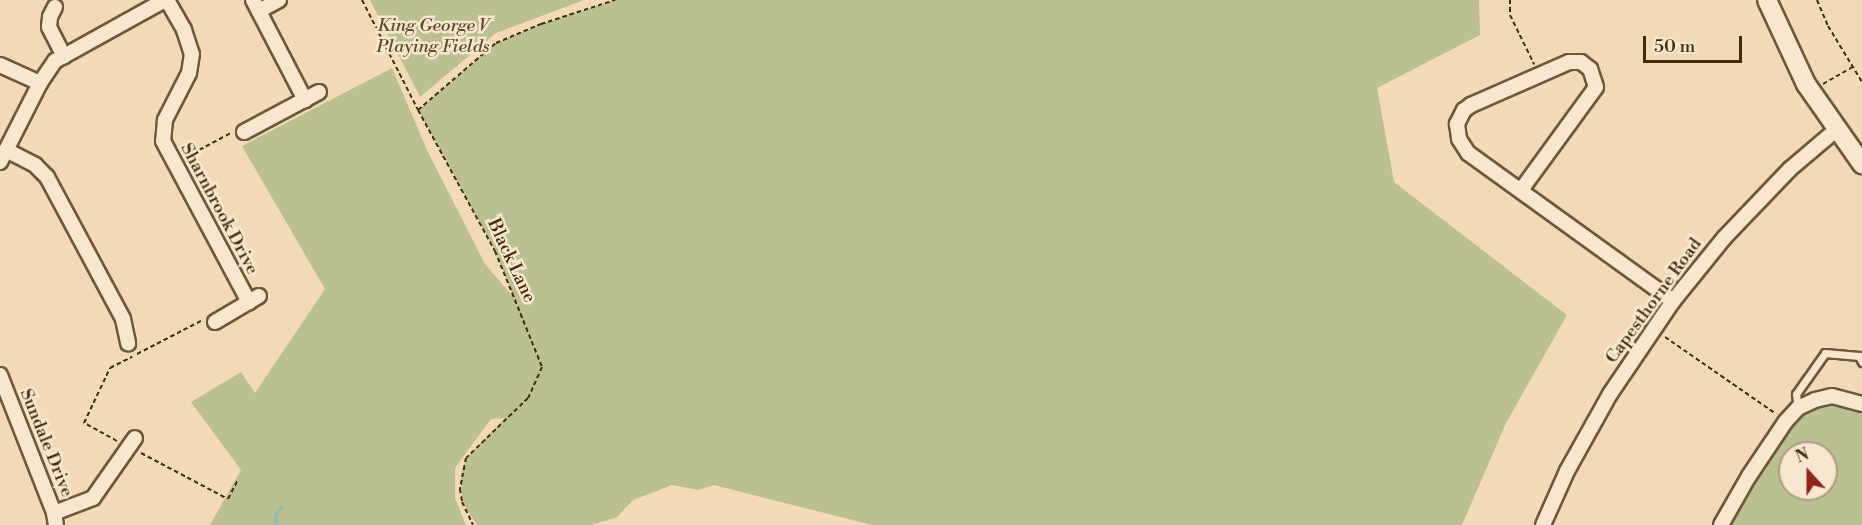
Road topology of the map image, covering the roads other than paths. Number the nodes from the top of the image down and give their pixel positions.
1 (166, 0) edge
2 (279, 0) edge
3 (1767, 0) edge
4 (256, 6) edge
5 (55, 7) dead end
6 (64, 56) junction
7 (0, 65) edge
8 (40, 83) junction
9 (320, 92) dead end
10 (305, 100) junction
11 (1836, 130) junction
12 (244, 132) road end
13 (3, 156) edge
14 (1862, 164) edge
15 (1521, 190) junction
16 (1673, 301) junction
17 (215, 322) road end
18 (128, 343) dead end
19 (1862, 362) edge
20 (0, 375) edge
21 (1862, 404) edge
22 (1798, 408) junction
23 (132, 443) road end
24 (55, 519) edge
25 (1543, 525) edge
26 (1721, 525) edge

1 - 6 street
1 - 17 street, Sharnbrook Drive
2 - 4 street
3 - 11 street
4 - 10 street
5 - 6 street
6 - 8 street
7 - 8 street
8 - 13 street
9 - 10 street
10 - 12 street
11 - 14 street
11 - 16 street, Capesthorne Road
13 - 18 street
15 - 15 street
15 - 16 street
16 - 25 street, Capesthorne Road
19 - 22 lane
20 - 24 street, Sundale Drive
21 - 22 street
22 - 26 street
23 - 24 street

